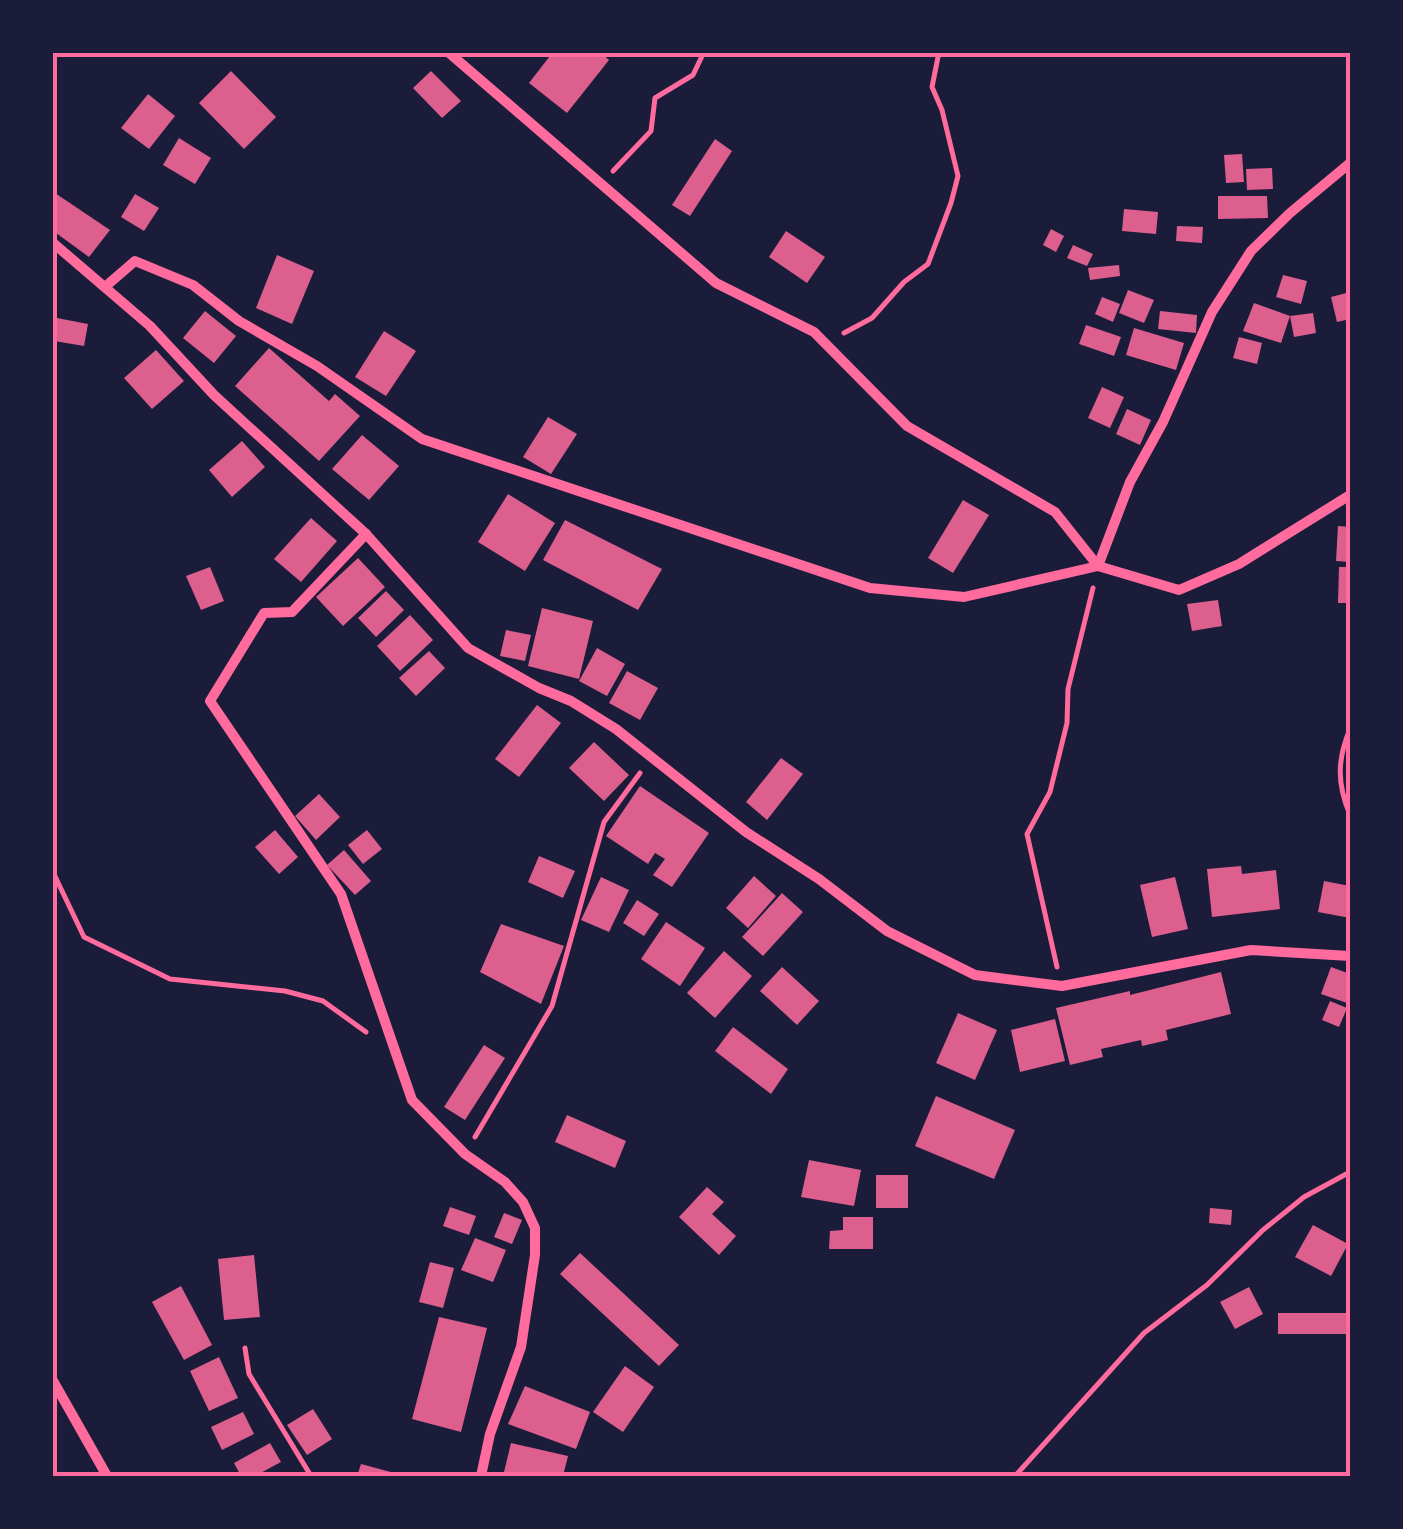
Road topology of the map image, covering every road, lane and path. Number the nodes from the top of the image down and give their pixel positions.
1 (448, 52) edge
2 (704, 52) edge
3 (939, 52) edge
4 (1350, 163) edge
5 (600, 184) junction
6 (52, 242) edge
7 (106, 286) junction
8 (814, 332) junction
9 (1350, 495) edge
10 (366, 534) junction
11 (1098, 566) junction
12 (1350, 729) edge
13 (650, 758) junction
14 (1350, 815) edge
15 (52, 870) edge
16 (1350, 956) edge
17 (1062, 986) junction
18 (395, 1050) junction
19 (465, 1154) junction
20 (1350, 1172) edge
21 (245, 1348) dead end
22 (52, 1379) edge
23 (107, 1476) edge
24 (311, 1476) edge
25 (481, 1476) edge
26 (1016, 1476) edge

1 - 5 street
2 - 5 path
3 - 8 path
4 - 11 street
5 - 8 street
6 - 7 street
7 - 10 street
7 - 11 street
8 - 11 street
9 - 11 street
10 - 13 street
10 - 18 street
11 - 17 path
12 - 14 path
13 - 17 street
13 - 19 path
15 - 18 path
16 - 17 street
18 - 19 street
19 - 25 street
20 - 26 path
21 - 24 path
22 - 23 street

